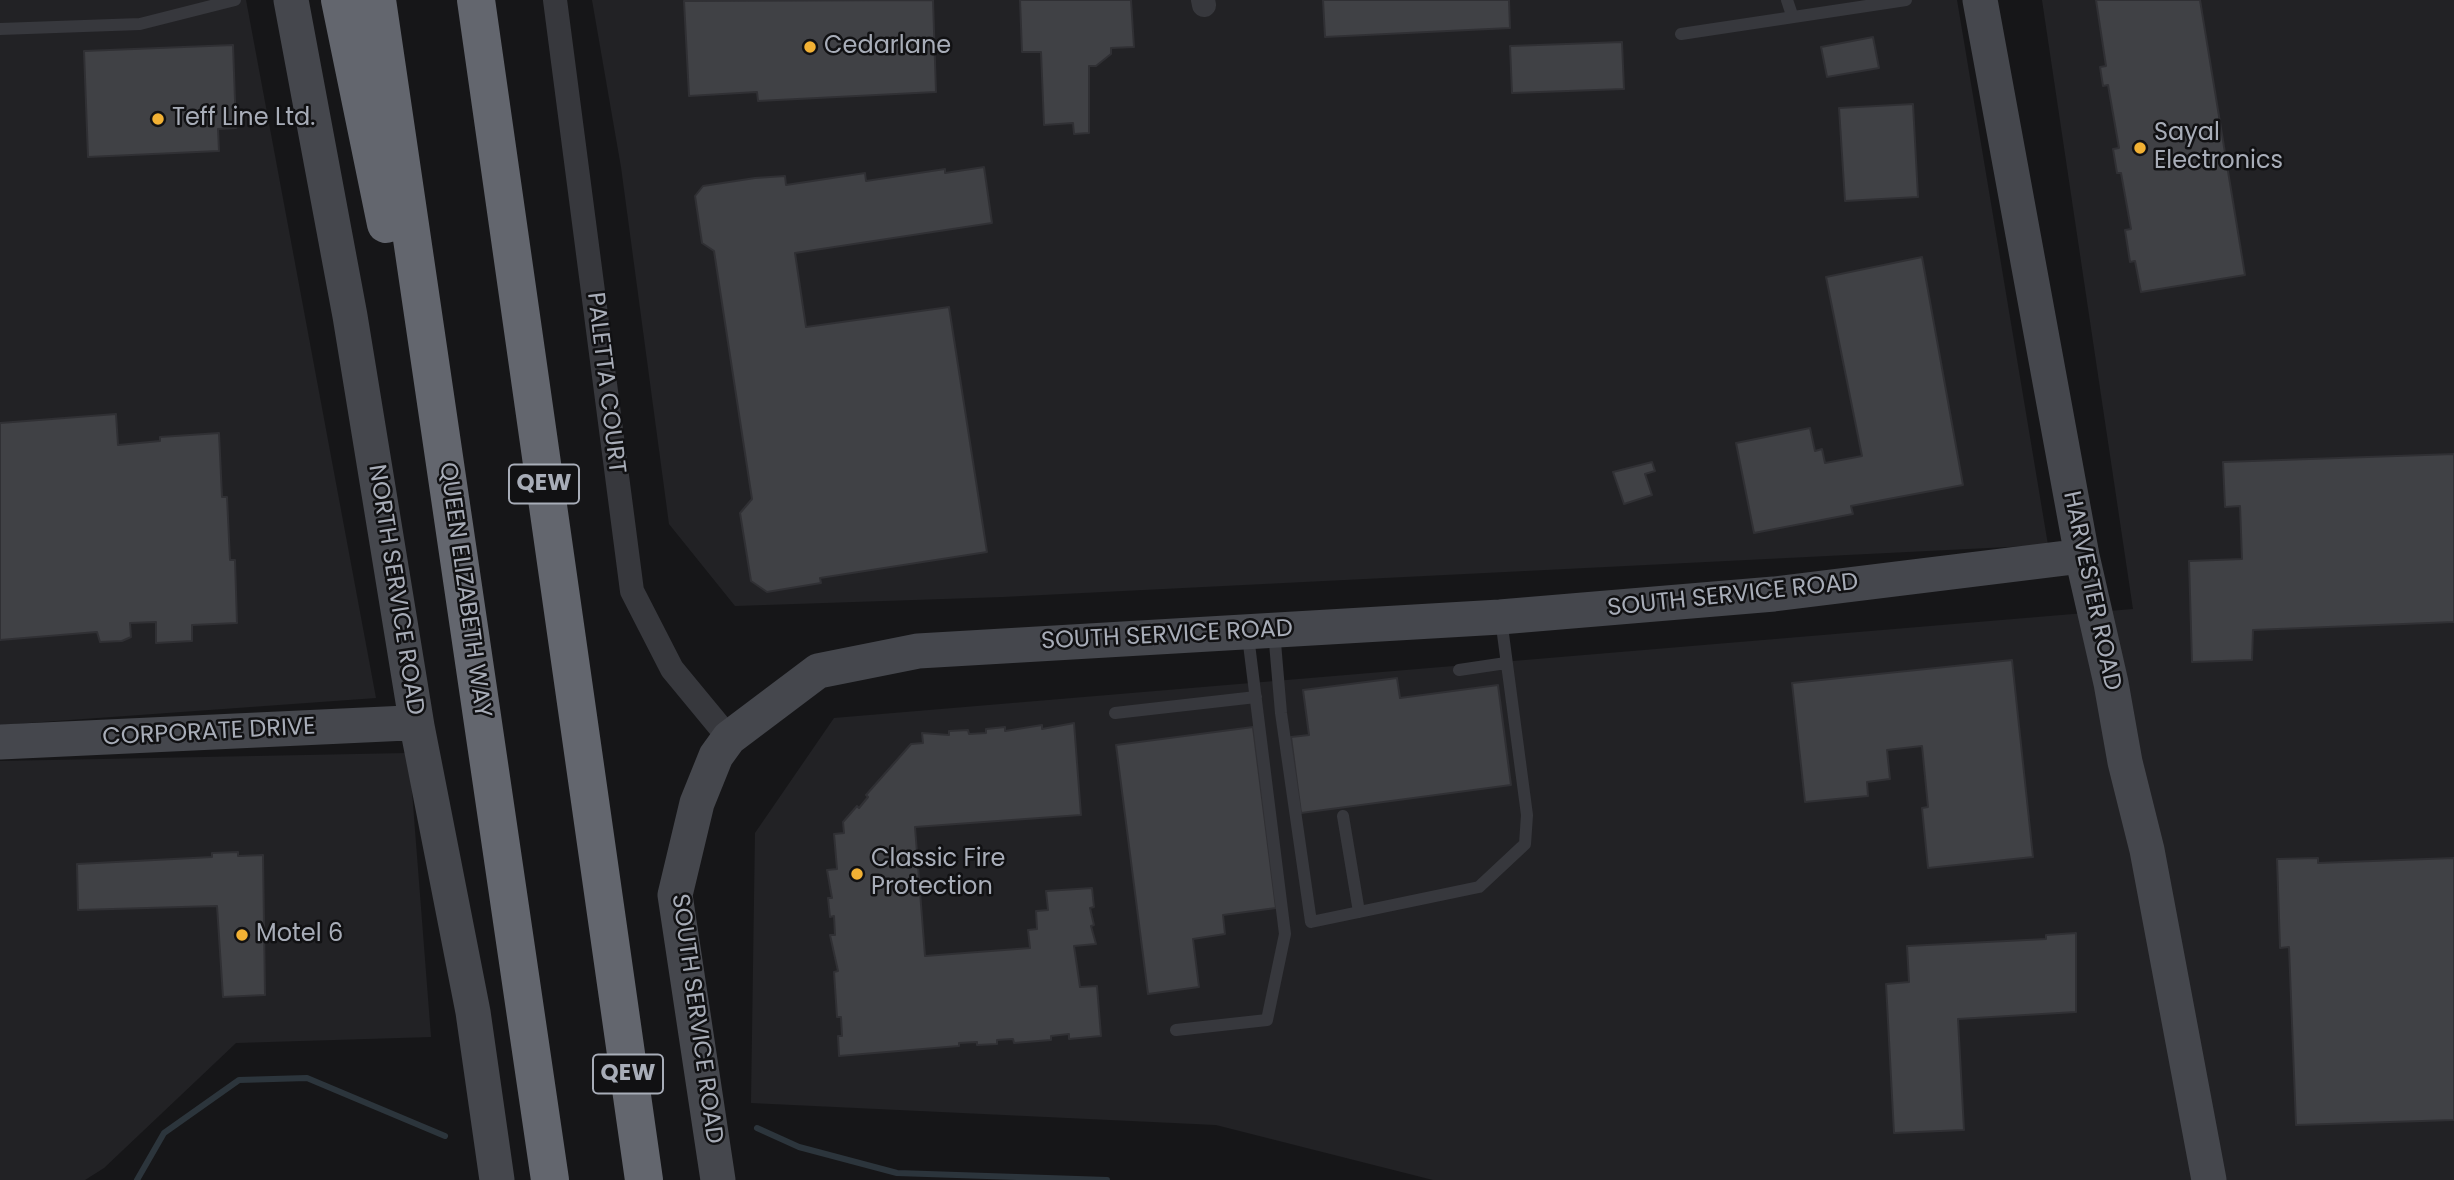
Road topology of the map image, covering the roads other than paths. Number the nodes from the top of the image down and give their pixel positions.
1 (180, 0) edge
2 (235, 0) edge
3 (291, 0) edge
4 (340, 0) edge
5 (377, 0) edge
6 (476, 0) edge
7 (555, 0) edge
8 (1787, 0) edge
9 (1906, 0) edge
10 (1980, 0) edge
11 (1881, 2) edge
12 (183, 14) junction
13 (1792, 15) junction
14 (0, 29) edge
15 (1681, 34) dead end
16 (448, 480) junction
17 (2082, 556) junction
18 (1500, 617) junction
19 (1261, 631) junction
20 (1506, 663) junction
21 (1459, 670) dead end
22 (1256, 697) junction
23 (1115, 713) dead end
24 (417, 726) junction
25 (729, 738) junction
26 (0, 742) edge
27 (1343, 816) dead end
28 (1359, 912) junction
29 (1177, 1030) dead end
30 (498, 1180) edge
31 (550, 1180) edge
32 (644, 1180) edge
33 (718, 1180) edge
34 (2209, 1180) edge

1 - 12 lane
2 - 12 lane
3 - 24 street, NORTH SERVICE ROAD
4 - 16 highway
5 - 16 highway, QUEEN ELIZABETH WAY
6 - 32 highway, QEW
7 - 25 street, PALETTA COURT
8 - 13 lane
9 - 11 lane
10 - 17 street, HARVESTER ROAD
11 - 13 lane
12 - 14 lane
13 - 15 lane
16 - 31 highway, QUEEN ELIZABETH WAY
17 - 18 street, SOUTH SERVICE ROAD
17 - 34 street, HARVESTER ROAD
18 - 19 street, SOUTH SERVICE ROAD
18 - 20 lane
19 - 22 lane
19 - 25 street, SOUTH SERVICE ROAD
19 - 28 lane
20 - 21 lane
20 - 28 lane
22 - 23 lane
22 - 29 lane
24 - 26 street, CORPORATE DRIVE
24 - 30 street, NORTH SERVICE ROAD
25 - 33 street, SOUTH SERVICE ROAD
27 - 28 lane

